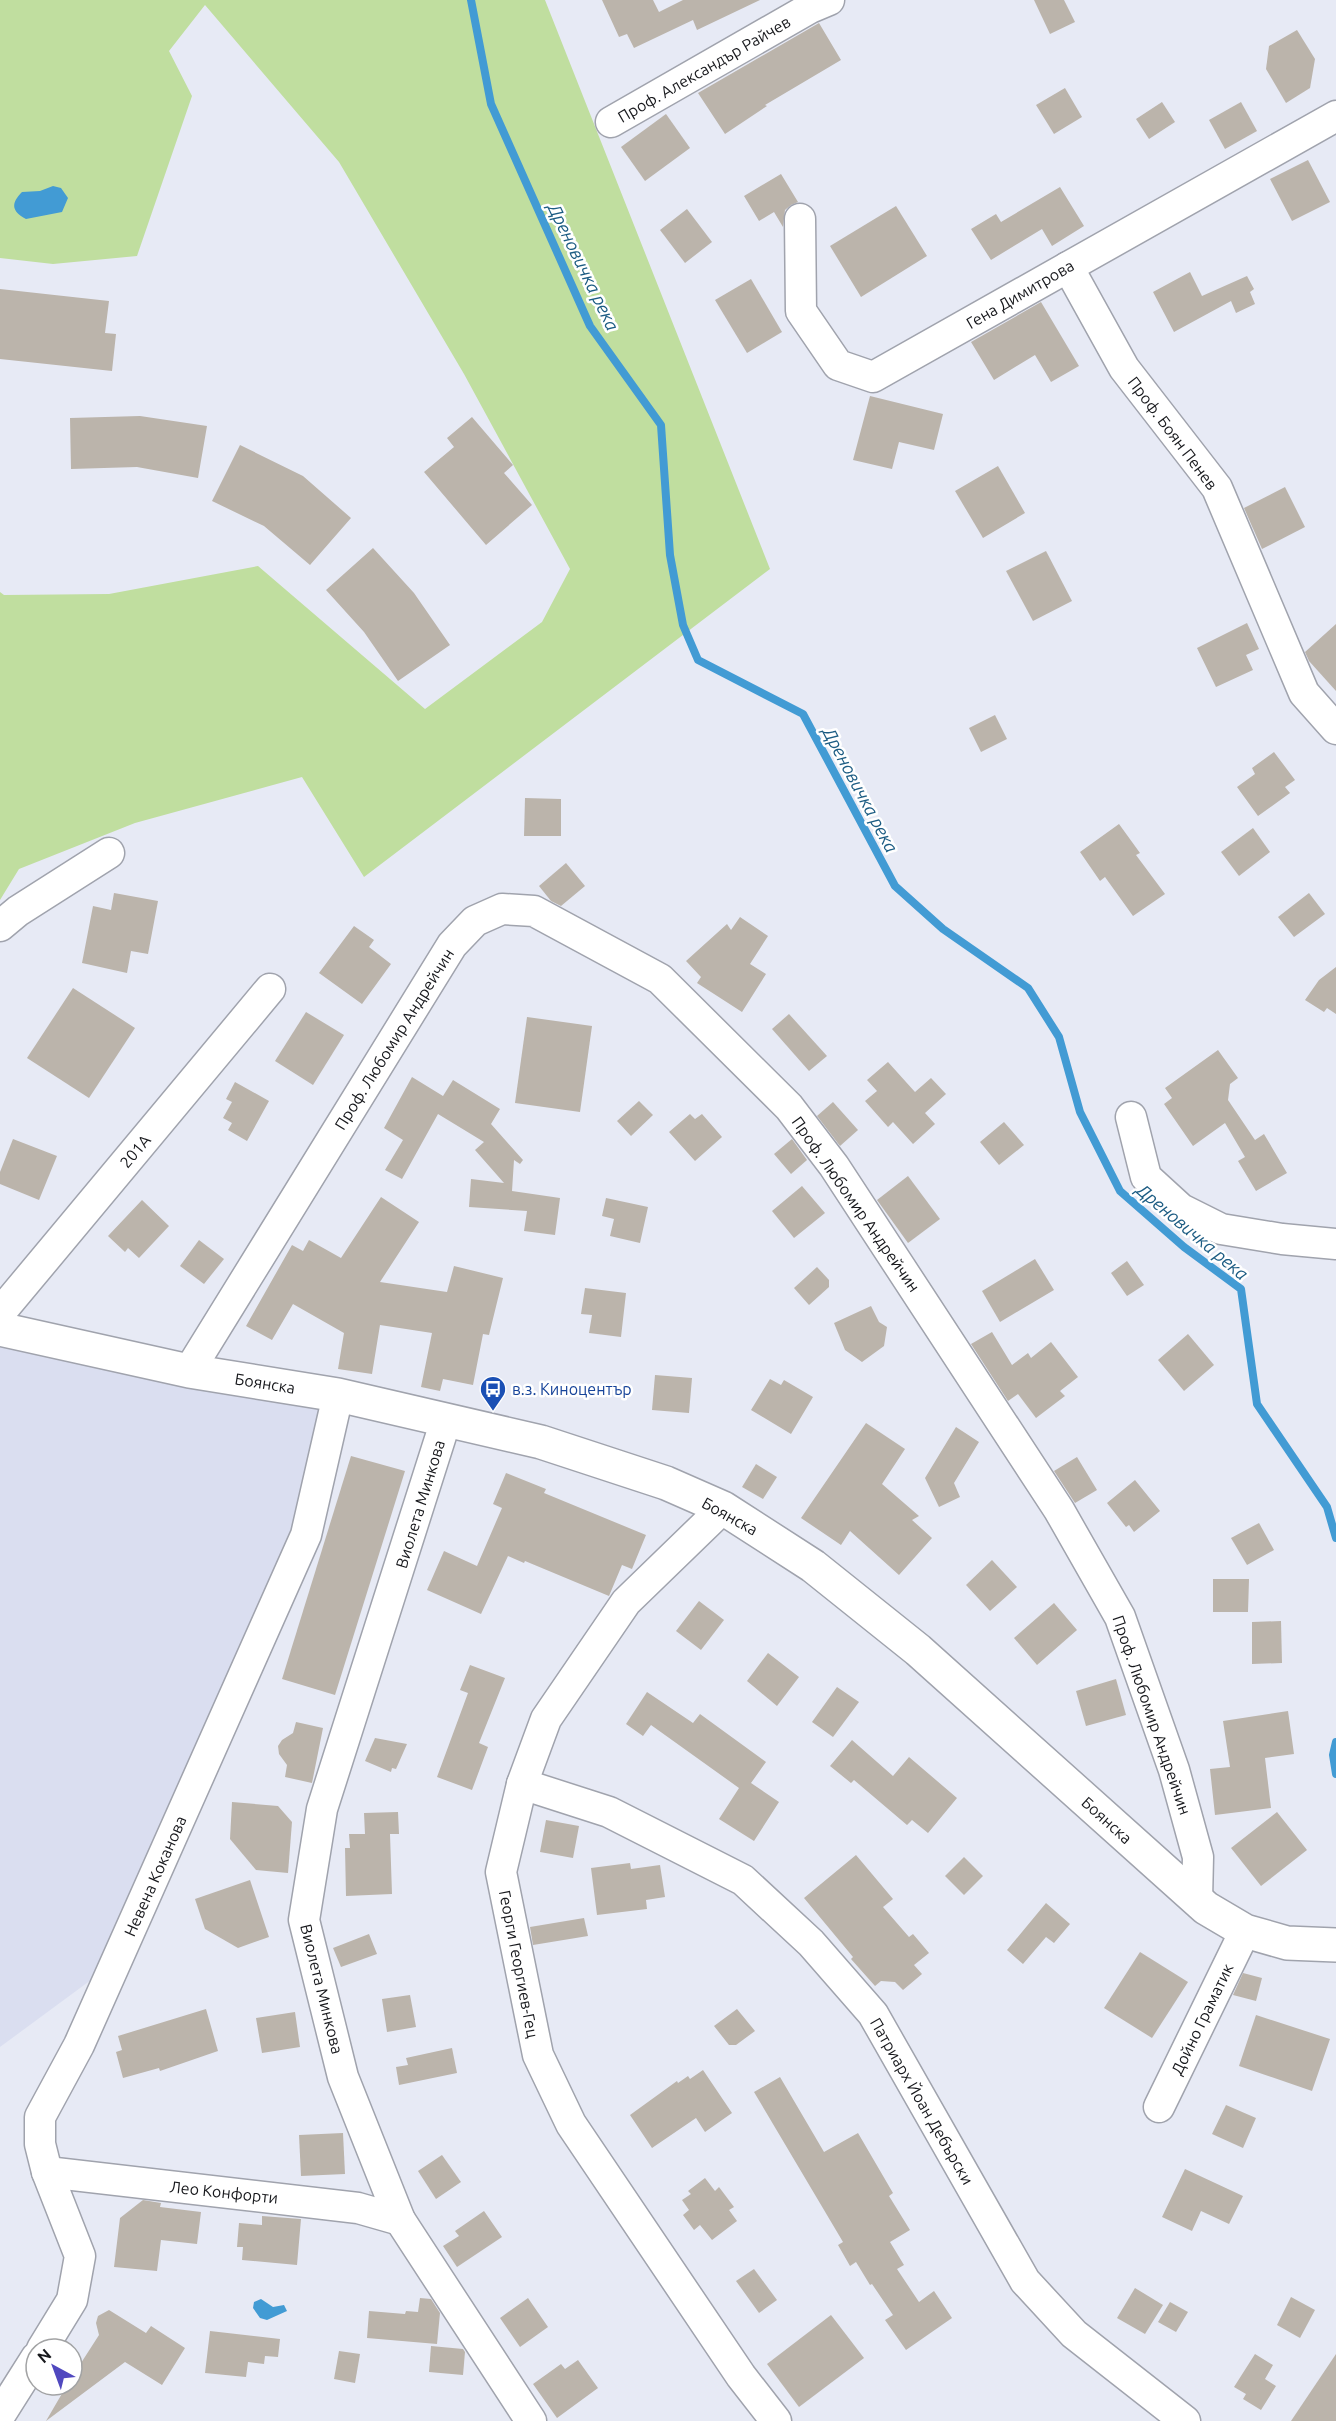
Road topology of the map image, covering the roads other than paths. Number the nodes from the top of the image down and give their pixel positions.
1 (829, 0) edge
2 (1336, 116) edge
3 (611, 122) dead end
4 (800, 219) dead end
5 (1068, 267) junction
6 (1336, 729) edge
7 (109, 853) dead end
8 (0, 926) edge
9 (270, 989) dead end
10 (1131, 1117) dead end
11 (1336, 1244) edge
12 (0, 1313) edge
13 (0, 1329) edge
14 (189, 1371) junction
15 (338, 1395) junction
16 (446, 1420) junction
17 (723, 1508) junction
18 (522, 1784) junction
19 (1197, 1900) junction
20 (1245, 1931) junction
21 (1336, 1946) edge
22 (1159, 2107) dead end
23 (47, 2172) junction
24 (400, 2220) junction
25 (49, 2337) edge
26 (24, 2377) edge
27 (0, 2415) edge
28 (531, 2421) edge
29 (776, 2421) edge
30 (1185, 2421) edge

1 - 3 street, Проф. Александър Райчев
2 - 5 street, Гена Димитрова
4 - 5 street, Гена Димитрова
5 - 6 street, Проф. Боян Пенев
7 - 8 street
9 - 12 street, 201А
10 - 11 street
13 - 14 main road, Боянска
14 - 15 main road, Боянска
14 - 19 street, Проф. Любомир Андрейчин
15 - 16 main road, Боянска
15 - 23 street, Невена Коканова
16 - 17 main road, Боянска
16 - 24 street, Виолета Минкова
17 - 18 street, Георги Георгиев-Гец
17 - 19 main road, Боянска
18 - 29 street, Георги Георгиев-Гец
18 - 30 street, Патриарх Йоан Дебърски
19 - 20 main road, Боянска
20 - 21 main road, Боянска
20 - 22 street, Дойно Граматик
23 - 24 street, Лео Конфорти
23 - 25 street, Невена Коканова
24 - 28 street, Виолета Минкова
26 - 27 street

